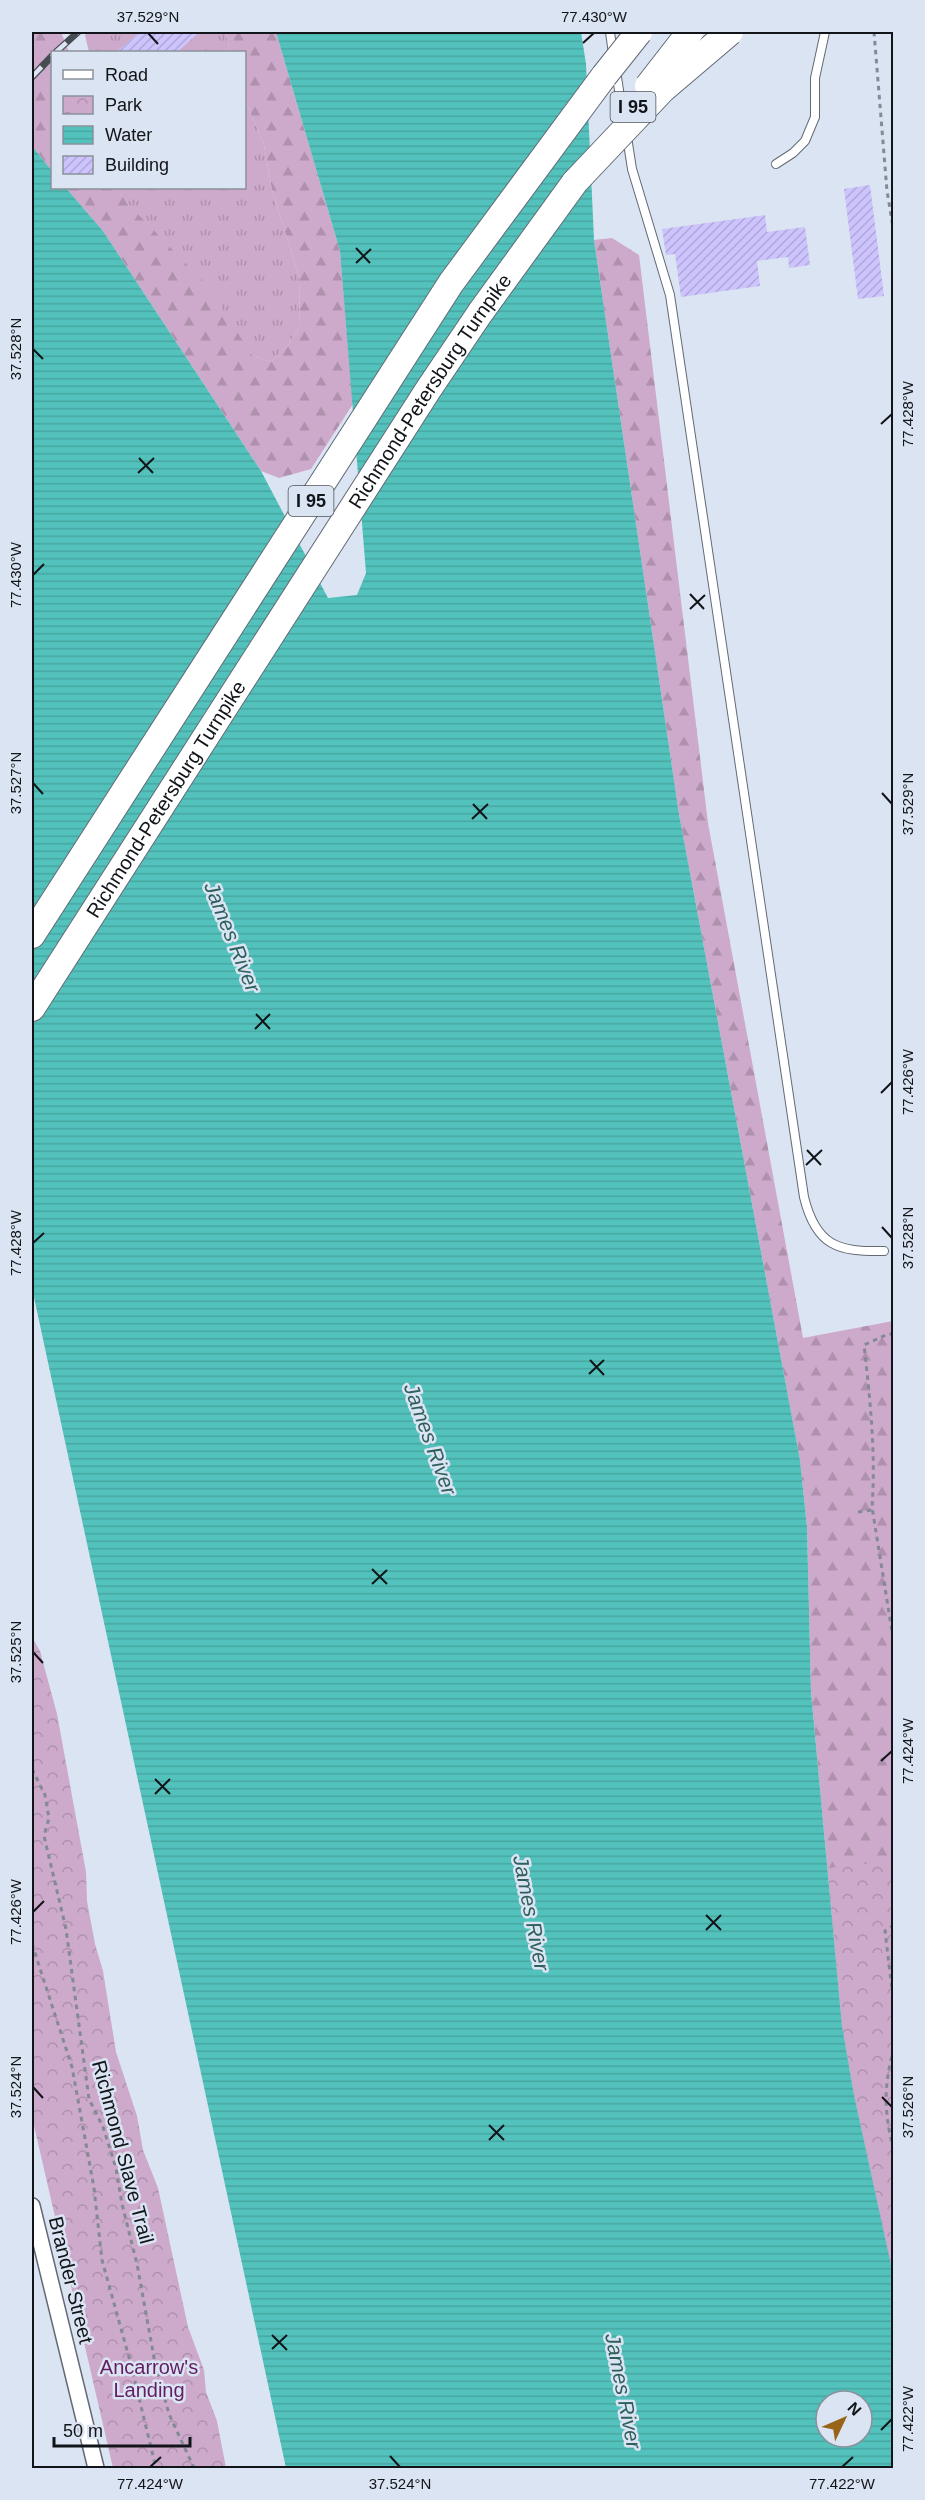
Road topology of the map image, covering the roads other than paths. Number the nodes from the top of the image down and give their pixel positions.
1 (609, 32) edge
2 (639, 32) edge
3 (690, 32) edge
4 (730, 32) edge
5 (825, 32) edge
6 (776, 164) dead end
7 (575, 182) junction
8 (32, 935) edge
9 (32, 1008) edge
10 (884, 1251) dead end
11 (32, 2206) edge
12 (96, 2469) edge

1 - 10 lane
2 - 8 highway, Richmond-Petersburg Turnpike / I 95, bridge
3 - 7 highway, Richmond-Petersburg Turnpike / I 95, bridge
4 - 7 highway, bridge
5 - 6 lane
7 - 9 highway, Richmond-Petersburg Turnpike / I 95
11 - 12 street, Brander Street

